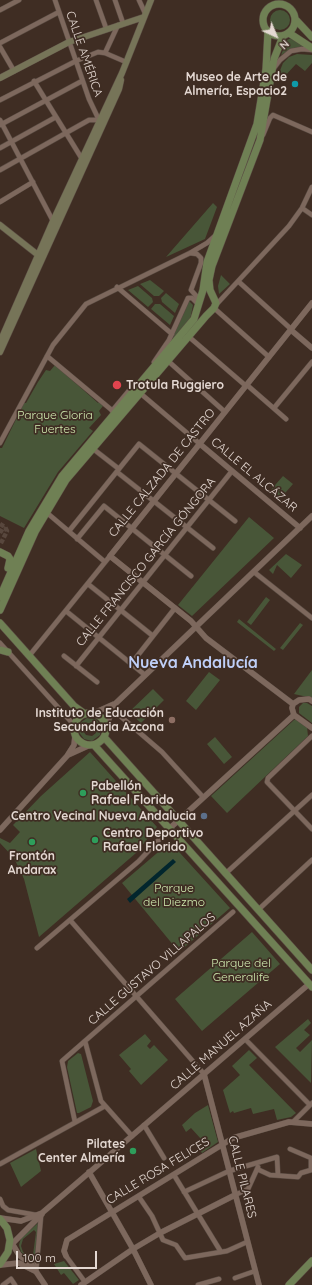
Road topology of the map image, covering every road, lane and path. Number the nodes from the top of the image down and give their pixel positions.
1 (19, 0) edge
2 (55, 0) edge
3 (96, 0) edge
4 (115, 0) edge
5 (139, 0) edge
6 (151, 0) edge
7 (272, 3) edge
8 (288, 3) edge
9 (0, 10) edge
10 (59, 12) junction
11 (144, 15) junction
12 (296, 20) junction
13 (120, 24) junction
14 (106, 28) junction
15 (268, 31) junction
16 (286, 34) junction
17 (312, 37) edge
18 (69, 42) junction
19 (0, 43) edge
20 (0, 47) edge
21 (312, 49) edge
22 (105, 53) junction
23 (76, 60) junction
24 (126, 62) junction
25 (14, 71) junction
26 (272, 71) junction
27 (122, 73) junction
28 (0, 78) edge
29 (34, 81) junction
30 (82, 81) junction
31 (0, 100) edge
32 (46, 101) junction
33 (56, 117) junction
34 (99, 120) junction
35 (1, 123) edge
36 (312, 132) edge
37 (65, 133) junction
38 (260, 140) junction
39 (12, 141) junction
40 (0, 148) edge
41 (90, 152) junction
42 (21, 158) junction
43 (82, 159) junction
44 (0, 170) edge
45 (33, 182) junction
46 (75, 184) junction
47 (312, 187) edge
48 (310, 196) edge
49 (0, 202) edge
50 (302, 208) junction
51 (56, 214) junction
52 (312, 216) edge
53 (53, 221) junction
54 (0, 225) edge
55 (218, 232) junction
56 (190, 253) junction
57 (38, 255) junction
58 (204, 264) junction
59 (239, 282) junction
60 (30, 285) junction
61 (118, 287) junction
62 (226, 295) junction
63 (214, 297) junction
64 (199, 301) junction
65 (312, 303) edge
66 (213, 309) junction
67 (291, 330) junction
68 (2, 334) edge
69 (172, 334) junction
70 (188, 336) junction
71 (0, 342) edge
72 (312, 348) edge
73 (0, 352) edge
74 (47, 356) junction
75 (269, 357) junction
76 (167, 360) junction
77 (312, 362) edge
78 (246, 386) junction
79 (140, 393) junction
80 (274, 408) junction
81 (114, 412) junction
82 (225, 412) junction
83 (286, 419) dead end
84 (0, 442) edge
85 (200, 444) junction
86 (92, 448) junction
87 (118, 471) junction
88 (232, 471) junction
89 (176, 474) junction
90 (95, 500) junction
91 (209, 500) junction
92 (154, 501) junction
93 (104, 506) junction
94 (46, 512) junction
95 (312, 516) edge
96 (235, 520) dead end
97 (187, 527) junction
98 (300, 528) junction
99 (132, 529) junction
100 (68, 531) junction
101 (26, 538) junction
102 (77, 539) junction
103 (213, 548) dead end
104 (0, 552) edge
105 (165, 555) junction
106 (8, 556) junction
107 (110, 556) junction
108 (105, 562) junction
109 (254, 572) junction
110 (191, 576) dead end
111 (7, 581) junction
112 (143, 583) junction
113 (88, 584) junction
114 (0, 597) edge
115 (175, 608) junction
116 (0, 610) edge
117 (121, 610) junction
118 (66, 611) junction
119 (312, 618) edge
120 (0, 623) edge
121 (196, 628) junction
122 (153, 636) junction
123 (98, 638) junction
124 (0, 643) edge
125 (0, 650) edge
126 (8, 652) junction
127 (29, 656) junction
128 (64, 656) dead end
129 (131, 664) junction
130 (76, 666) junction
131 (145, 675) junction
132 (96, 682) dead end
133 (312, 701) edge
134 (293, 704) junction
135 (113, 706) junction
136 (94, 713) junction
137 (85, 714) junction
138 (294, 715) junction
139 (74, 725) junction
140 (106, 726) junction
141 (312, 728) edge
142 (75, 736) junction
143 (312, 736) edge
144 (104, 737) junction
145 (92, 745) junction
146 (67, 756) junction
147 (312, 795) edge
148 (203, 797) junction
149 (295, 810) junction
150 (178, 820) junction
151 (169, 829) junction
152 (312, 829) edge
153 (0, 830) edge
154 (312, 860) edge
155 (225, 874) junction
156 (258, 910) junction
157 (233, 912) dead end
158 (70, 920) junction
159 (37, 948) dead end
160 (312, 970) edge
161 (311, 985) edge
162 (136, 996) junction
163 (245, 1039) junction
164 (84, 1041) junction
165 (204, 1074) junction
166 (311, 1104) edge
167 (105, 1106) junction
168 (294, 1121) junction
169 (75, 1122) junction
170 (312, 1124) edge
171 (144, 1125) junction
172 (132, 1136) junction
173 (222, 1145) junction
174 (290, 1149) dead end
175 (164, 1158) dead end
176 (258, 1163) junction
177 (0, 1164) edge
178 (258, 1169) junction
179 (228, 1171) junction
180 (89, 1172) junction
181 (174, 1175) junction
182 (278, 1175) junction
183 (184, 1192) junction
184 (235, 1195) junction
185 (139, 1197) junction
186 (0, 1199) edge
187 (112, 1212) junction
188 (197, 1214) junction
189 (40, 1216) junction
190 (0, 1219) edge
191 (160, 1233) junction
192 (247, 1242) junction
193 (11, 1244) junction
194 (133, 1249) junction
195 (221, 1252) junction
196 (66, 1256) joint
197 (312, 1261) edge
198 (0, 1264) edge
199 (35, 1271) junction
200 (255, 1271) junction
201 (235, 1278) dead end
202 (219, 1279) dead end
203 (83, 1284) edge
204 (292, 1284) edge
205 (2, 1285) edge
206 (15, 1285) edge
207 (45, 1285) edge
208 (151, 1285) edge
209 (201, 1285) edge
210 (259, 1285) edge

1 - 9 street
2 - 10 street, CALLE AMÉRICA
3 - 14 street
4 - 13 street
5 - 11 street
6 - 11 main road
7 - 8 main road
7 - 15 main road
8 - 12 main road
10 - 18 street, CALLE AMÉRICA
10 - 19 street
11 - 13 main road
11 - 24 main road
12 - 16 main road
12 - 17 main road
13 - 14 main road
13 - 22 street
14 - 18 main road
15 - 16 main road
15 - 55 main road
16 - 21 main road
16 - 26 main road
18 - 23 street, CALLE AMÉRICA
18 - 25 main road
20 - 25 street
21 - 26 street
22 - 23 street
22 - 24 street
23 - 29 street
23 - 30 street, CALLE AMÉRICA
24 - 27 main road
25 - 28 main road
26 - 38 main road
27 - 34 main road
27 - 41 main road
29 - 31 street
29 - 32 street
30 - 32 street
30 - 34 street, CALLE AMÉRICA
32 - 33 street
32 - 35 street
33 - 37 street
33 - 39 street
34 - 37 street
34 - 41 main road
34 - 43 main road
35 - 39 street
36 - 38 street
37 - 42 street
37 - 43 street
38 - 63 main road
39 - 40 street
39 - 42 street
41 - 46 main road
42 - 44 street
42 - 45 street
43 - 51 main road
45 - 49 street
45 - 53 street
46 - 51 main road
46 - 60 main road
47 - 48 street
48 - 50 street
50 - 52 street
50 - 59 street
51 - 53 main road
53 - 57 main road
54 - 57 main road
55 - 56 street
55 - 58 main road
56 - 58 street
56 - 61 street
57 - 60 main road
57 - 68 main road
58 - 64 main road
58 - 64 street
59 - 62 street
59 - 67 street
60 - 73 main road
61 - 69 street
61 - 74 street
62 - 63 street
62 - 66 street
63 - 64 main road
63 - 66 main road
64 - 66 main road
64 - 69 street
64 - 81 main road
65 - 67 street, CALLE CALZADA DE CASTRO
66 - 70 main road
66 - 75 street
67 - 72 street
67 - 75 street, CALLE CALZADA DE CASTRO
68 - 71 main road
69 - 81 street
70 - 76 main road
70 - 78 street
74 - 81 street
74 - 84 street
75 - 78 street, CALLE CALZADA DE CASTRO
76 - 79 main road
76 - 82 street
77 - 80 street
78 - 80 street
78 - 82 street, CALLE CALZADA DE CASTRO
79 - 85 street, CALLE EL ALCÁZAR
79 - 86 main road
80 - 83 street
81 - 101 main road
82 - 85 street, CALLE CALZADA DE CASTRO
85 - 88 street, CALLE EL ALCÁZAR
85 - 89 street, CALLE CALZADA DE CASTRO
86 - 87 street
86 - 94 main road
87 - 89 street
87 - 90 street
87 - 92 street
88 - 91 street, CALLE FRANCISCO GARCÍA GÓNGORA
88 - 98 street, CALLE EL ALCÁZAR
89 - 91 street
89 - 92 street, CALLE CALZADA DE CASTRO
90 - 93 street
90 - 100 street
91 - 96 street
91 - 97 street, CALLE FRANCISCO GARCÍA GÓNGORA
92 - 97 street
92 - 99 street, CALLE CALZADA DE CASTRO
93 - 99 street
93 - 102 street
94 - 100 street
94 - 116 main road
95 - 98 street
97 - 103 street
97 - 105 street, CALLE FRANCISCO GARCÍA GÓNGORA
98 - 109 street
99 - 105 street
99 - 107 street, CALLE CALZADA DE CASTRO
100 - 102 street
101 - 106 main road
101 - 111 main road
102 - 108 street
104 - 106 main road
105 - 110 street
105 - 112 street, CALLE FRANCISCO GARCÍA GÓNGORA
106 - 111 main road
107 - 108 street, CALLE CALZADA DE CASTRO
107 - 112 street
108 - 113 street, CALLE CALZADA DE CASTRO
109 - 119 street
109 - 121 street
111 - 114 main road
112 - 115 street
112 - 117 street, CALLE FRANCISCO GARCÍA GÓNGORA
113 - 117 street
113 - 118 street, CALLE CALZADA DE CASTRO
115 - 121 street
115 - 122 street
117 - 122 street
117 - 123 street, CALLE FRANCISCO GARCÍA GÓNGORA
118 - 123 street
118 - 127 street, CALLE CALZADA DE CASTRO
120 - 127 main road
121 - 131 street
121 - 134 street
122 - 129 street
123 - 129 street
123 - 130 street, CALLE FRANCISCO GARCÍA GÓNGORA
124 - 126 street
125 - 126 main road
126 - 139 street
127 - 137 main road
128 - 130 street, CALLE FRANCISCO GARCÍA GÓNGORA
129 - 131 street
130 - 132 street, CALLE FRANCISCO GARCÍA GÓNGORA
131 - 135 street
133 - 134 street
134 - 138 street
135 - 136 street
135 - 140 street
135 - 148 street
136 - 137 main road
136 - 140 main road
137 - 139 main road
138 - 141 street
138 - 148 street
139 - 142 main road
140 - 144 main road
142 - 145 main road
142 - 146 street
143 - 149 street
144 - 145 main road
144 - 150 main road
145 - 146 street
145 - 151 main road
146 - 153 street
147 - 149 street
148 - 150 street
149 - 152 street
149 - 155 street
150 - 151 street
150 - 155 main road
151 - 158 street
151 - 161 main road
154 - 156 street
155 - 156 main road
156 - 160 main road
157 - 162 street, CALLE GUSTAVO VILLAPALOS
158 - 159 street
158 - 162 street
161 - 163 street, CALLE MANUEL AZAÑA
162 - 164 street, CALLE GUSTAVO VILLAPALOS
162 - 165 street
163 - 165 street, CALLE MANUEL AZAÑA
163 - 166 street
164 - 167 street, CALLE GUSTAVO VILLAPALOS
164 - 169 street, CALLE GUSTAVO VILLAPALOS
165 - 171 street, CALLE MANUEL AZAÑA
165 - 173 street, CALLE PILARES
166 - 168 street
167 - 169 street
167 - 172 street, CALLE GUSTAVO VILLAPALOS
168 - 170 street, CALLE ROSA FELICES
168 - 173 street, CALLE ROSA FELICES
169 - 177 street
171 - 172 street, CALLE MANUEL AZAÑA
171 - 175 street
172 - 180 street, CALLE MANUEL AZAÑA
173 - 179 street, CALLE PILARES
173 - 181 street, CALLE ROSA FELICES
174 - 182 street
176 - 178 street
176 - 179 street
176 - 182 street
178 - 182 street
178 - 184 street
179 - 183 street
179 - 184 street, CALLE PILARES
180 - 187 street
180 - 189 street, CALLE MANUEL AZAÑA
181 - 183 street
181 - 185 street, CALLE ROSA FELICES
183 - 188 street
184 - 188 street
184 - 192 street, CALLE PILARES
185 - 187 street, CALLE ROSA FELICES
185 - 191 street
186 - 189 street
187 - 194 street
187 - 196 street, CALLE ROSA FELICES
188 - 191 street
188 - 195 street
189 - 190 street, CALLE MANUEL AZAÑA
189 - 193 street, CALLE MANUEL AZAÑA
189 - 199 street
190 - 193 main road
191 - 194 street
191 - 195 street
192 - 195 street
192 - 200 street, CALLE PILARES
193 - 198 main road
193 - 199 street
194 - 203 street
194 - 208 street
196 - 203 street, CALLE ROSA FELICES
197 - 204 main road
198 - 199 street
199 - 207 street
200 - 201 street
200 - 210 street, CALLE PILARES
202 - 209 street
205 - 206 street

